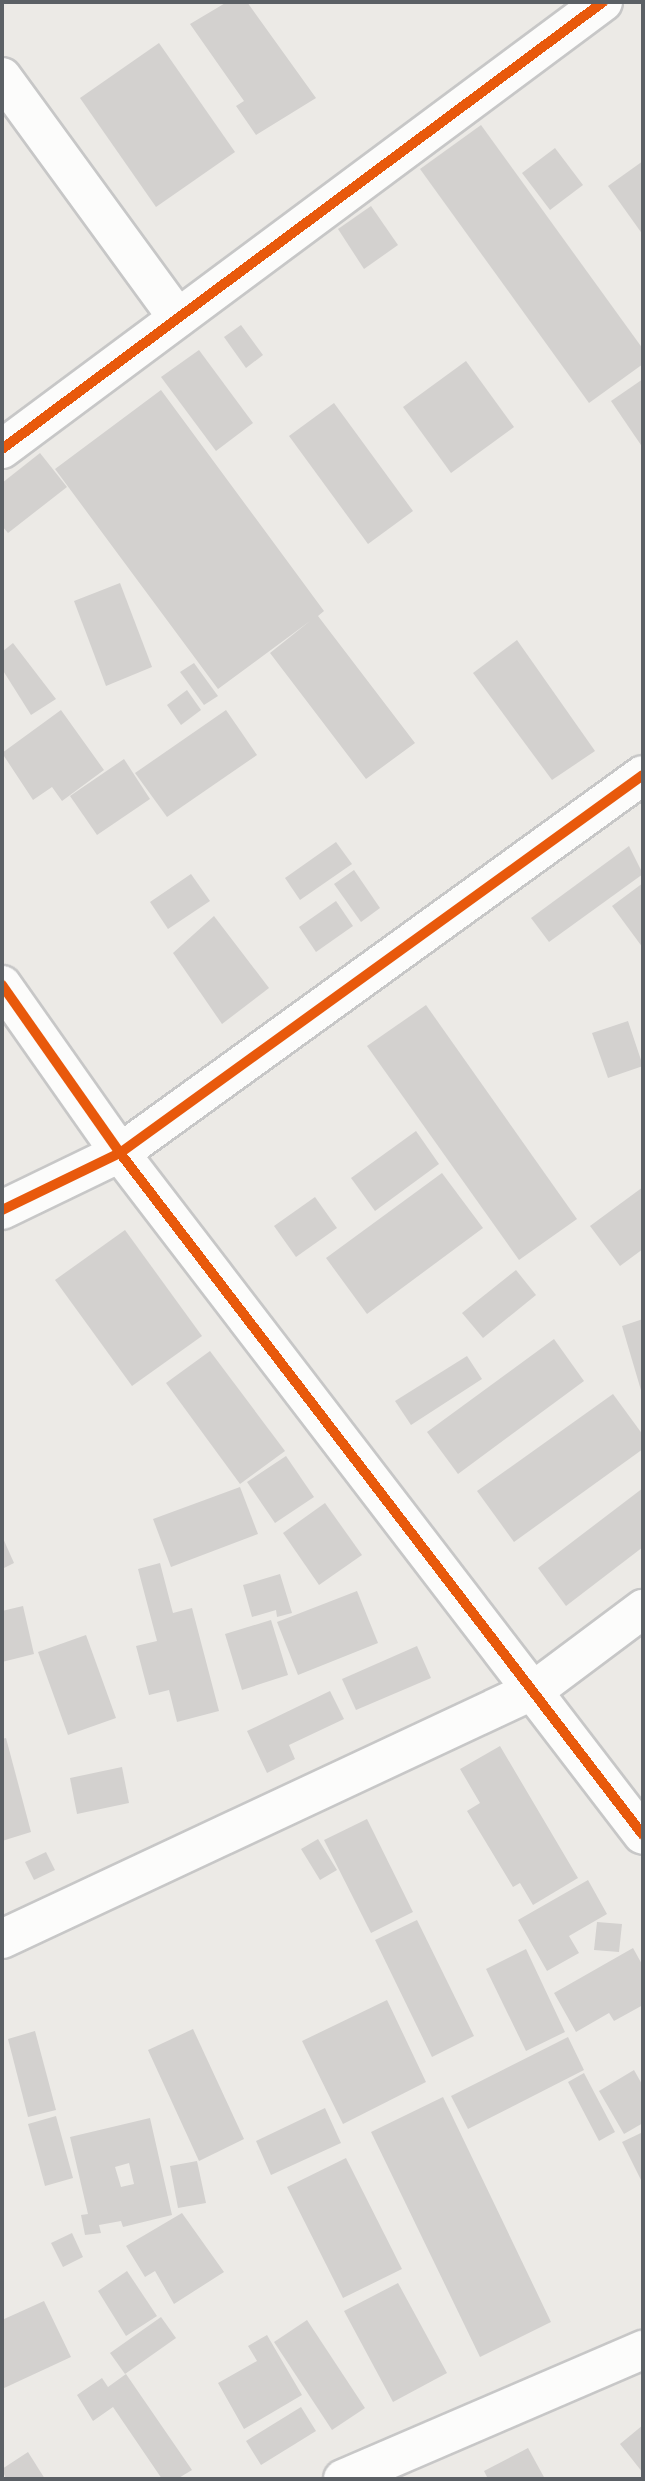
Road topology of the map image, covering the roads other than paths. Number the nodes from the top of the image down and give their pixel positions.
1 (596, 4) edge
2 (2, 77) edge
3 (178, 318) junction
4 (2, 449) edge
5 (643, 775) edge
6 (2, 985) edge
7 (120, 1153) junction
8 (2, 1210) edge
9 (643, 1609) edge
10 (536, 1689) junction
11 (643, 1835) edge
12 (2, 1939) edge
13 (643, 2350) edge
14 (343, 2479) edge

1 - 3 street
2 - 3 street
3 - 4 street
5 - 7 street
6 - 7 street
7 - 8 street
7 - 10 street
9 - 10 street
10 - 11 street
10 - 12 street
13 - 14 street

